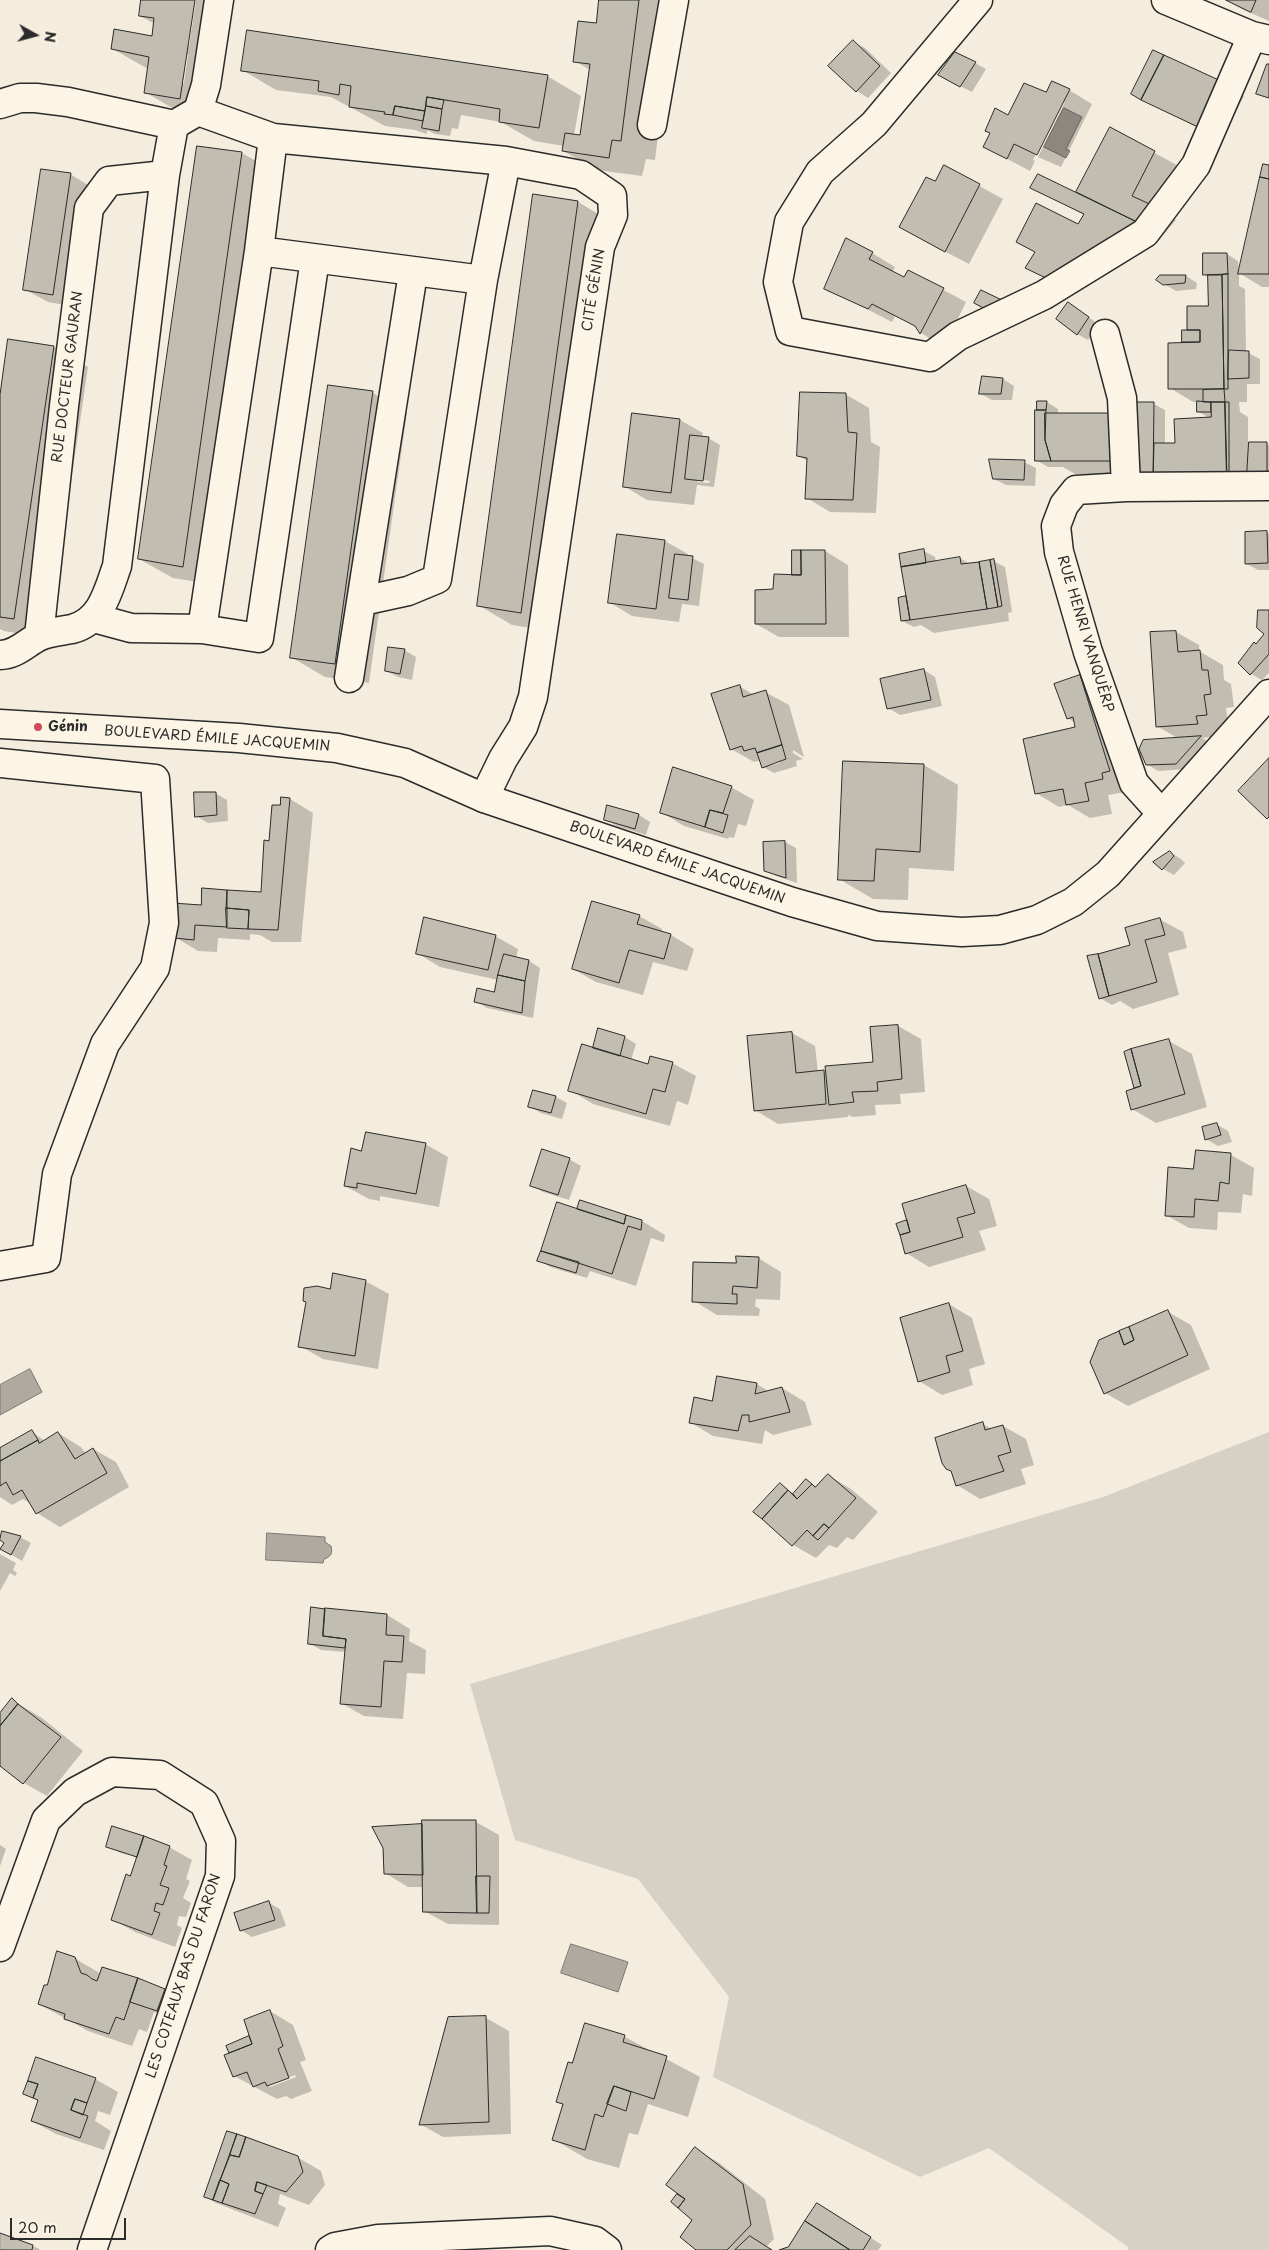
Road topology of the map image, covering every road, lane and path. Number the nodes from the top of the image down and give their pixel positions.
1 (219, 0) edge
2 (674, 0) edge
3 (978, 0) edge
4 (1166, 0) edge
5 (1261, 38) edge
6 (0, 104) edge
7 (198, 111) junction
8 (174, 125) junction
9 (652, 125) dead end
10 (273, 138) junction
11 (506, 161) junction
12 (165, 175) junction
13 (259, 251) junction
14 (315, 259) junction
15 (412, 272) junction
16 (483, 280) junction
17 (1105, 334) dead end
18 (1269, 486) edge
19 (1126, 487) junction
20 (362, 601) junction
21 (94, 618) junction
22 (202, 629) junction
23 (39, 636) junction
24 (0, 655) edge
25 (349, 678) dead end
26 (1269, 694) edge
27 (0, 724) edge
28 (0, 762) edge
29 (484, 798) junction
30 (1161, 813) junction
31 (0, 1266) edge
32 (0, 1947) edge
33 (369, 2246) edge
34 (92, 2250) edge
35 (330, 2250) edge
36 (606, 2250) edge

1 - 7 street
2 - 9 street
3 - 5 street
4 - 5 street
6 - 8 street
7 - 8 street
7 - 10 street, CITÉ GÉNIN
8 - 12 street
10 - 11 street, CITÉ GÉNIN
10 - 13 street
11 - 16 street
11 - 29 street, CITÉ GÉNIN
12 - 21 street
12 - 23 street, RUE DOCTEUR GAURAN
13 - 14 street
13 - 22 street
14 - 15 street
14 - 22 street
15 - 16 street
15 - 20 street
16 - 20 street
17 - 19 street
18 - 19 street, RUE HENRI VANQUÈRP
19 - 30 street, RUE HENRI VANQUÈRP
20 - 25 street
21 - 22 street
21 - 23 street
23 - 24 street
26 - 30 street, BOULEVARD ÉMILE JACQUEMIN
27 - 29 street, BOULEVARD ÉMILE JACQUEMIN
28 - 31 street
29 - 30 street, BOULEVARD ÉMILE JACQUEMIN
32 - 34 street, LES COTEAUX BAS DU FARON
33 - 35 street
33 - 36 street

